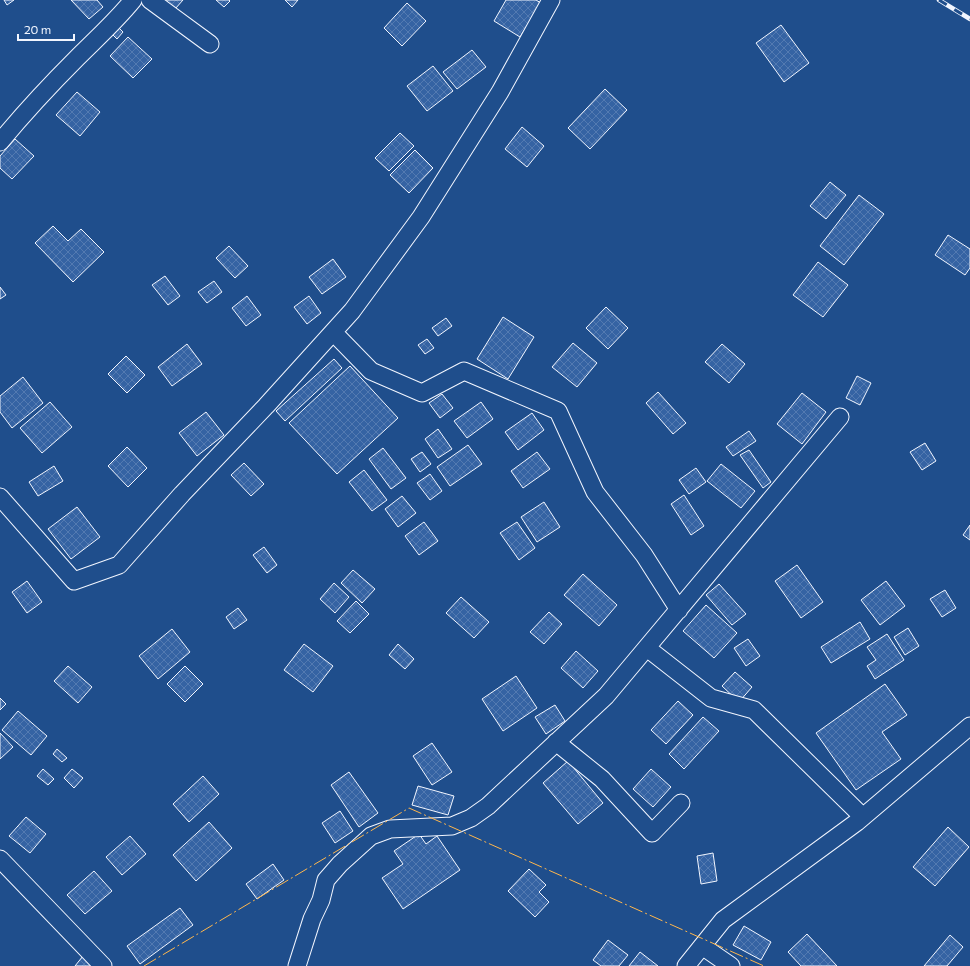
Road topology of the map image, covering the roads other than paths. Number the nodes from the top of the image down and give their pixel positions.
1 (132, 0) edge
2 (150, 0) edge
3 (551, 0) edge
4 (210, 44) dead end
5 (0, 142) edge
6 (333, 332) junction
7 (840, 417) dead end
8 (0, 497) edge
9 (679, 610) junction
10 (647, 648) junction
11 (970, 726) edge
12 (556, 742) junction
13 (681, 803) dead end
14 (863, 818) junction
15 (0, 859) edge
16 (702, 946) junction
17 (103, 966) edge
18 (297, 966) edge
19 (686, 966) edge
20 (731, 966) edge

1 - 5 street
2 - 4 street
3 - 6 street
6 - 8 street
6 - 9 street
7 - 9 street
9 - 10 street
10 - 12 street
10 - 14 street
11 - 14 street
12 - 13 street
12 - 18 street
14 - 16 street
15 - 17 street
16 - 19 street
16 - 20 street

